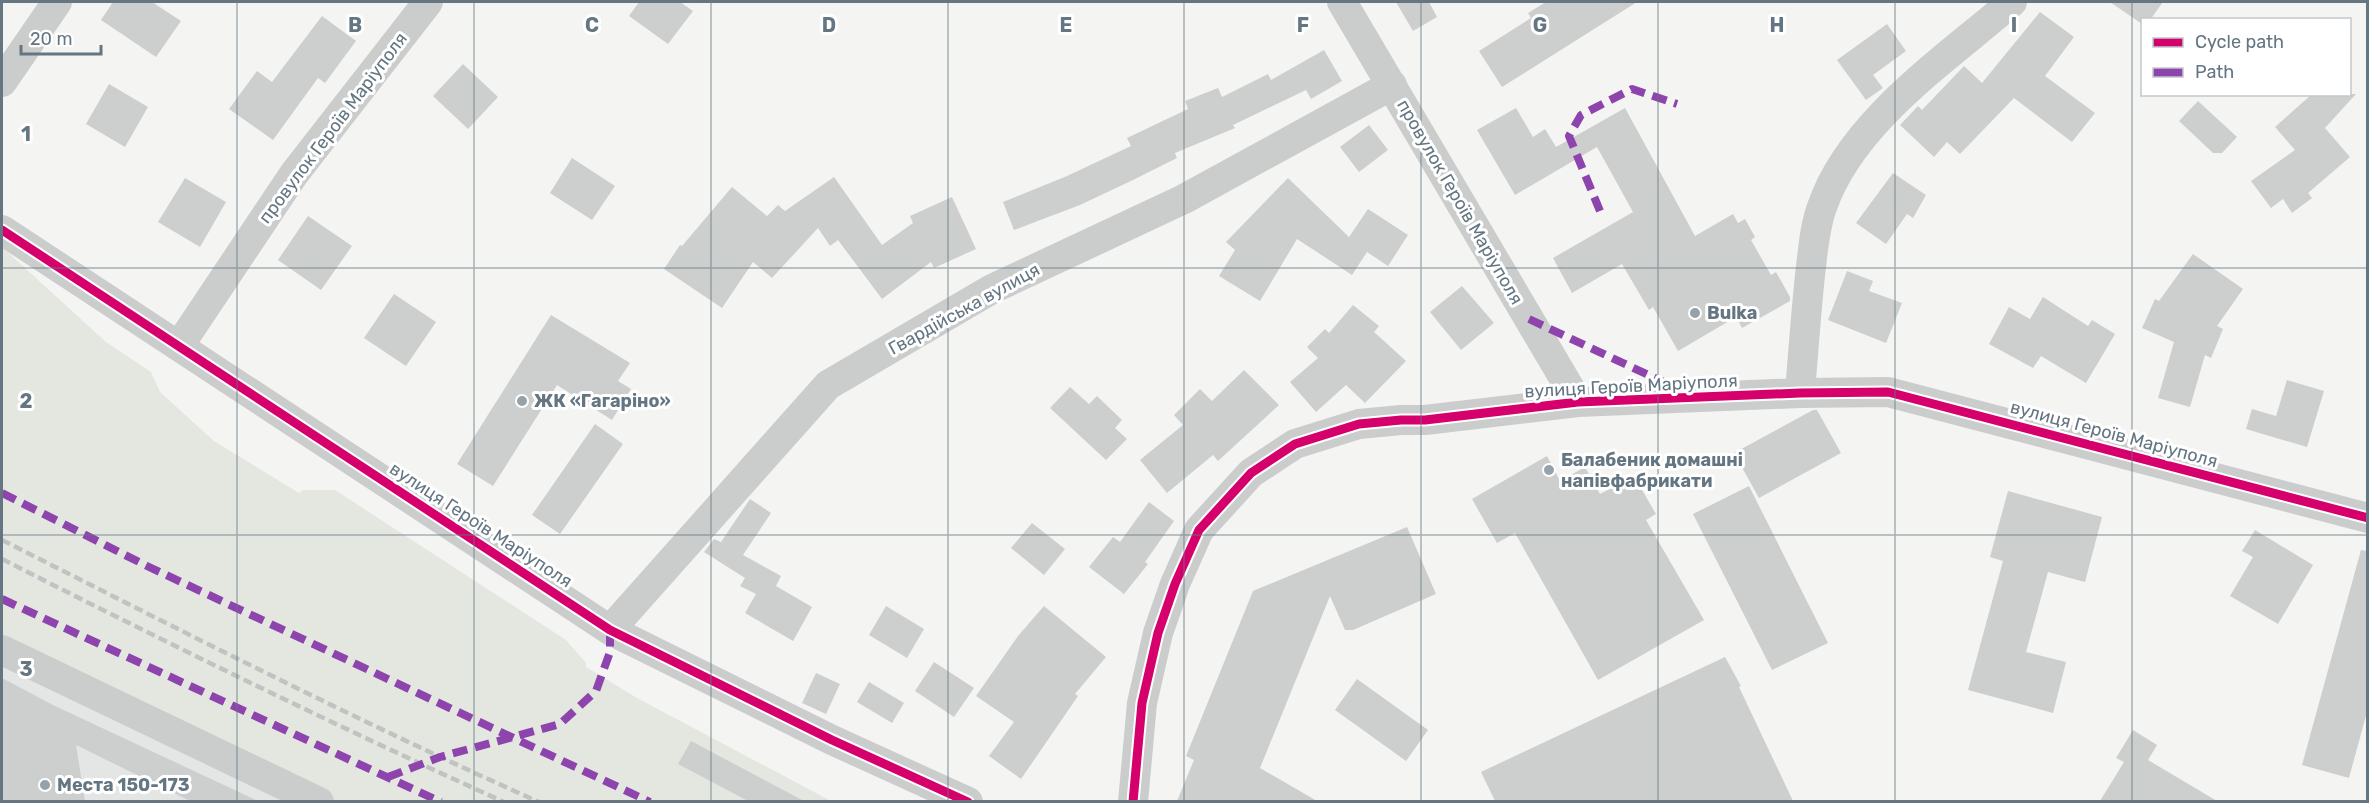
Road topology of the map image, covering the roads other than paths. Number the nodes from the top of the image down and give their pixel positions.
1 (57, 2) edge
2 (428, 2) edge
3 (1342, 2) edge
4 (2012, 2) edge
5 (2, 82) edge
6 (1392, 84) junction
7 (2, 230) edge
8 (179, 346) junction
9 (1800, 393) junction
10 (1578, 402) junction
11 (2367, 518) edge
12 (610, 630) junction
13 (2, 650) edge
14 (319, 801) edge
15 (968, 801) edge
16 (1133, 801) edge

1 - 5 street
2 - 8 street, провулок Героїв Маріуполя
3 - 6 street, провулок Героїв Маріуполя
4 - 9 street
6 - 10 street, провулок Героїв Маріуполя
6 - 12 street, Гвардійська вулиця
7 - 8 street, вулиця Героїв Маріуполя
8 - 12 street, вулиця Героїв Маріуполя
9 - 10 street, вулиця Героїв Маріуполя
9 - 11 street, вулиця Героїв Маріуполя
10 - 16 street, вулиця Героїв Маріуполя
12 - 15 street, вулиця Героїв Маріуполя
13 - 14 street

